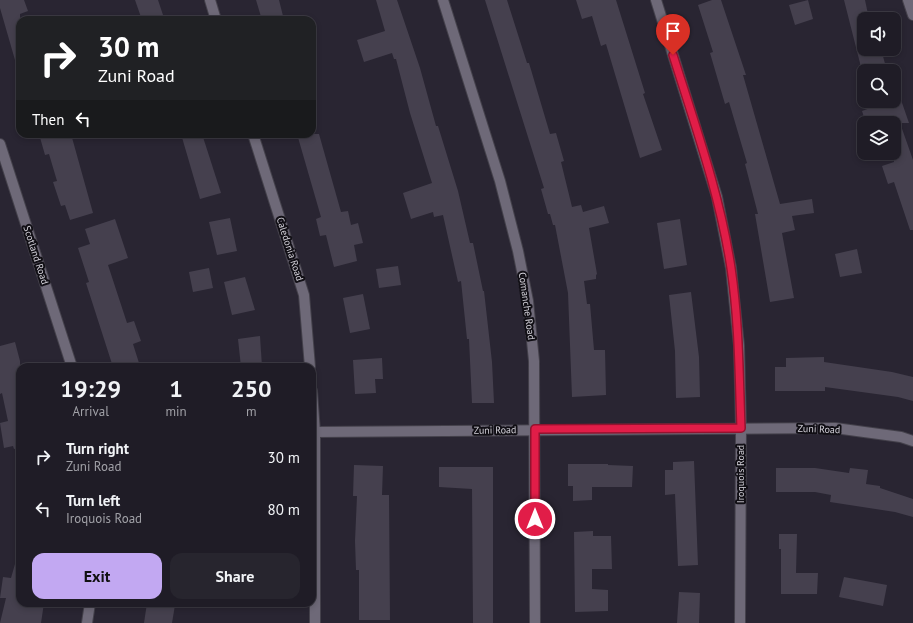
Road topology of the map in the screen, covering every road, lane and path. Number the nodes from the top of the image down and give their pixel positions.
1 (210, 0) edge
2 (443, 0) edge
3 (656, 0) edge
4 (908, 0) edge
5 (215, 16) edge
6 (913, 16) edge
7 (254, 138) edge
8 (0, 144) edge
9 (71, 363) edge
10 (310, 363) edge
11 (741, 428) junction
12 (535, 429) junction
13 (316, 432) edge
14 (913, 441) edge
15 (89, 607) edge
16 (315, 607) edge
17 (87, 623) edge
18 (315, 623) edge
19 (535, 623) edge
20 (740, 623) edge

1 - 5 street
2 - 12 street, Comanche Road
3 - 11 street, Iroquois Road
4 - 6 street
7 - 10 street, Caledonia Road
8 - 9 street, Scotland Road
11 - 12 street, Zuni Road
11 - 14 street, Zuni Road
11 - 20 street, Iroquois Road
12 - 13 street, Zuni Road
12 - 19 street, Comanche Road
15 - 17 street
16 - 18 street

